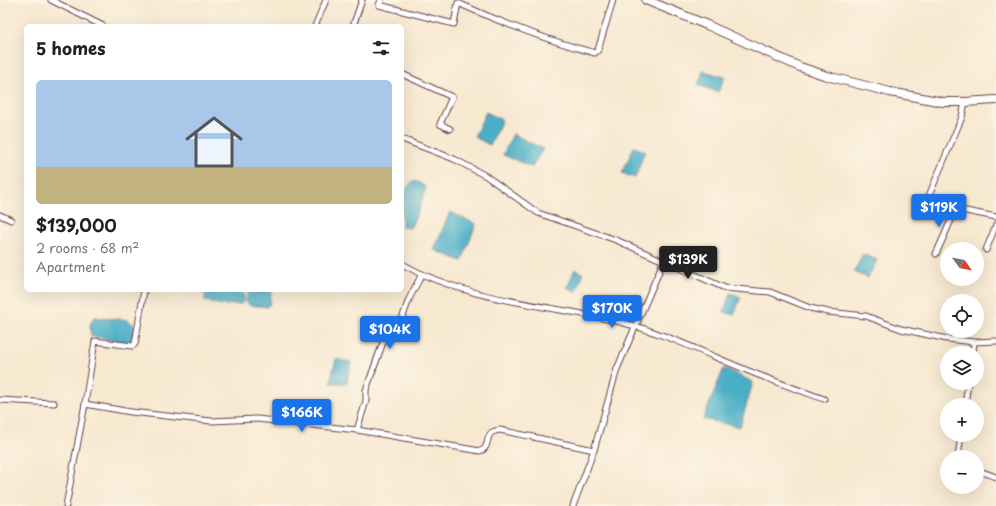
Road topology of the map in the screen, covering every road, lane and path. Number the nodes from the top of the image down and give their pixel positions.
1 (51, 0) edge
2 (326, 0) edge
3 (362, 0) edge
4 (381, 0) edge
5 (613, 0) edge
6 (646, 0) edge
7 (459, 1) edge
8 (99, 24) edge
9 (316, 24) edge
10 (354, 24) edge
11 (404, 75) edge
12 (996, 100) edge
13 (965, 102) junction
14 (450, 129) dead end
15 (404, 140) edge
16 (956, 209) junction
17 (0, 215) edge
18 (996, 217) edge
19 (11, 220) dead end
20 (996, 225) edge
21 (986, 250) dead end
22 (936, 254) dead end
23 (664, 260) junction
24 (404, 265) edge
25 (422, 274) junction
26 (144, 292) edge
27 (996, 341) edge
28 (974, 342) junction
29 (974, 346) edge
30 (824, 399) dead end
31 (0, 400) edge
32 (54, 403) dead end
33 (85, 404) junction
34 (357, 430) junction
35 (594, 450) junction
36 (984, 473) edge
37 (996, 477) edge
38 (66, 506) edge
39 (573, 506) edge

1 - 8 street
2 - 9 street
3 - 10 street
4 - 7 street
5 - 7 street
6 - 13 main road
11 - 14 street
12 - 13 main road
13 - 16 street
15 - 23 street
16 - 18 street
16 - 22 street
17 - 19 street
20 - 21 street
23 - 28 street
23 - 35 street
24 - 25 street
25 - 30 street
25 - 34 street
26 - 33 street
27 - 28 street
28 - 29 street
31 - 32 street
33 - 34 street
33 - 38 street
34 - 35 street
35 - 39 street
36 - 37 street

